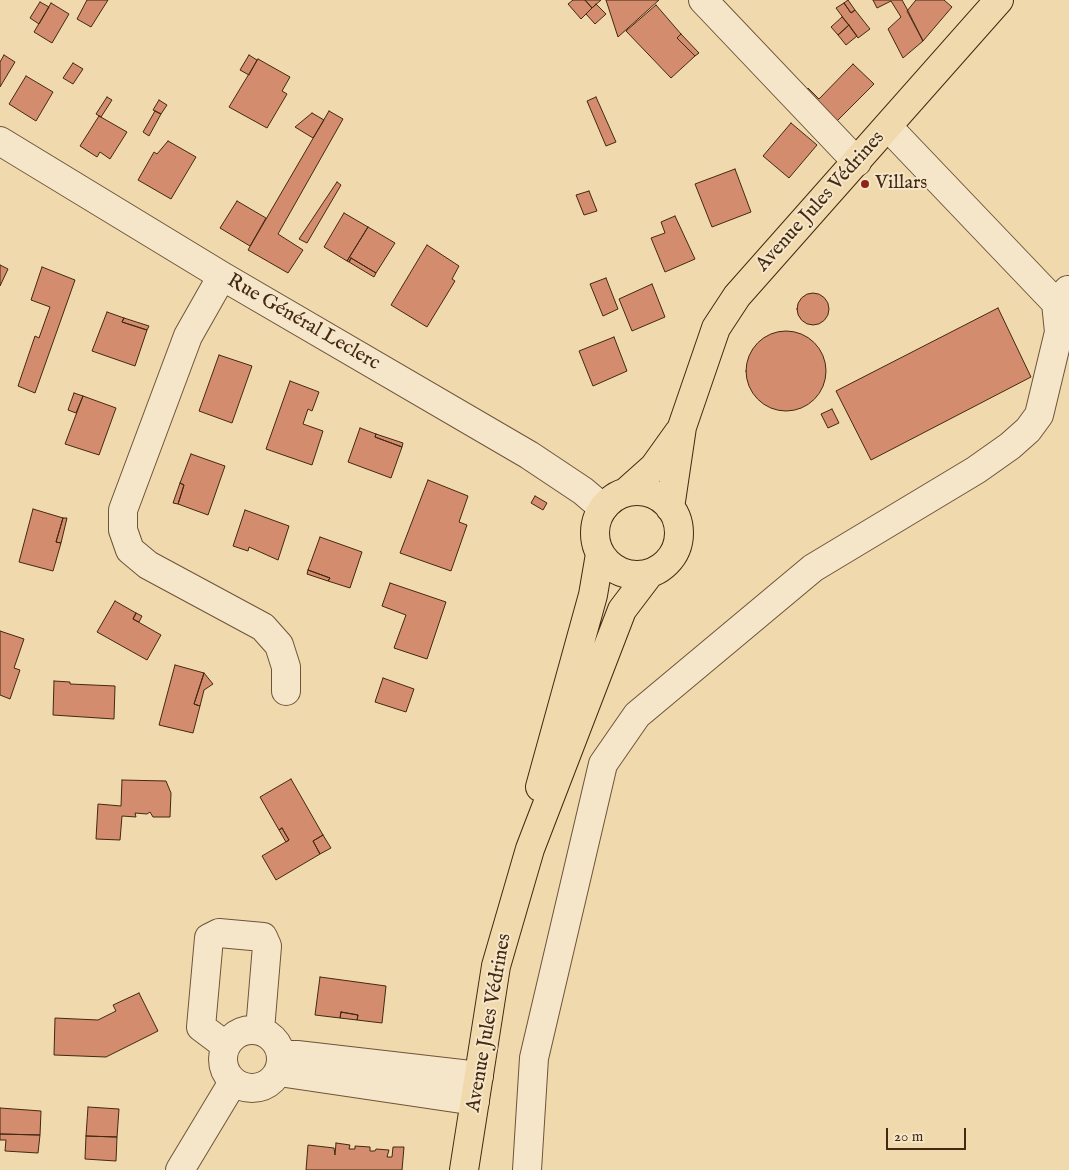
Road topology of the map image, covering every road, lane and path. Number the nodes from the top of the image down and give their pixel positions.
1 (703, 0) edge
2 (999, 0) edge
3 (888, 128) junction
4 (0, 141) edge
5 (857, 162) junction
6 (222, 276) junction
7 (1062, 296) edge
8 (682, 427) junction
9 (626, 492) junction
10 (603, 508) junction
11 (670, 508) junction
12 (600, 554) junction
13 (650, 573) junction
14 (286, 691) dead end
15 (530, 849) junction
16 (260, 1030) junction
17 (225, 1045) junction
18 (280, 1063) junction
19 (233, 1082) junction
20 (477, 1088) junction
21 (180, 1170) edge
22 (464, 1170) edge
23 (526, 1170) edge

1 - 5 street
2 - 3 main road, Avenue Jules Védrines
3 - 5 main road, Avenue Jules Védrines
3 - 7 street
4 - 6 street, Rue Général Leclerc
5 - 8 main road, Avenue Jules Védrines
6 - 10 street, Rue Général Leclerc
6 - 14 street
7 - 23 street
8 - 9 main road, Avenue Jules Védrines
8 - 11 main road, Avenue Jules Védrines
9 - 10 main road
9 - 11 main road
10 - 12 main road
11 - 13 main road
12 - 13 main road
12 - 15 main road, Avenue Jules Védrines
13 - 15 main road, Avenue Jules Védrines
15 - 20 main road, Avenue Jules Védrines
16 - 17 street
16 - 17 street
16 - 18 street
17 - 19 street
18 - 19 street
18 - 20 street
19 - 21 street
20 - 22 main road, Avenue Jules Védrines

